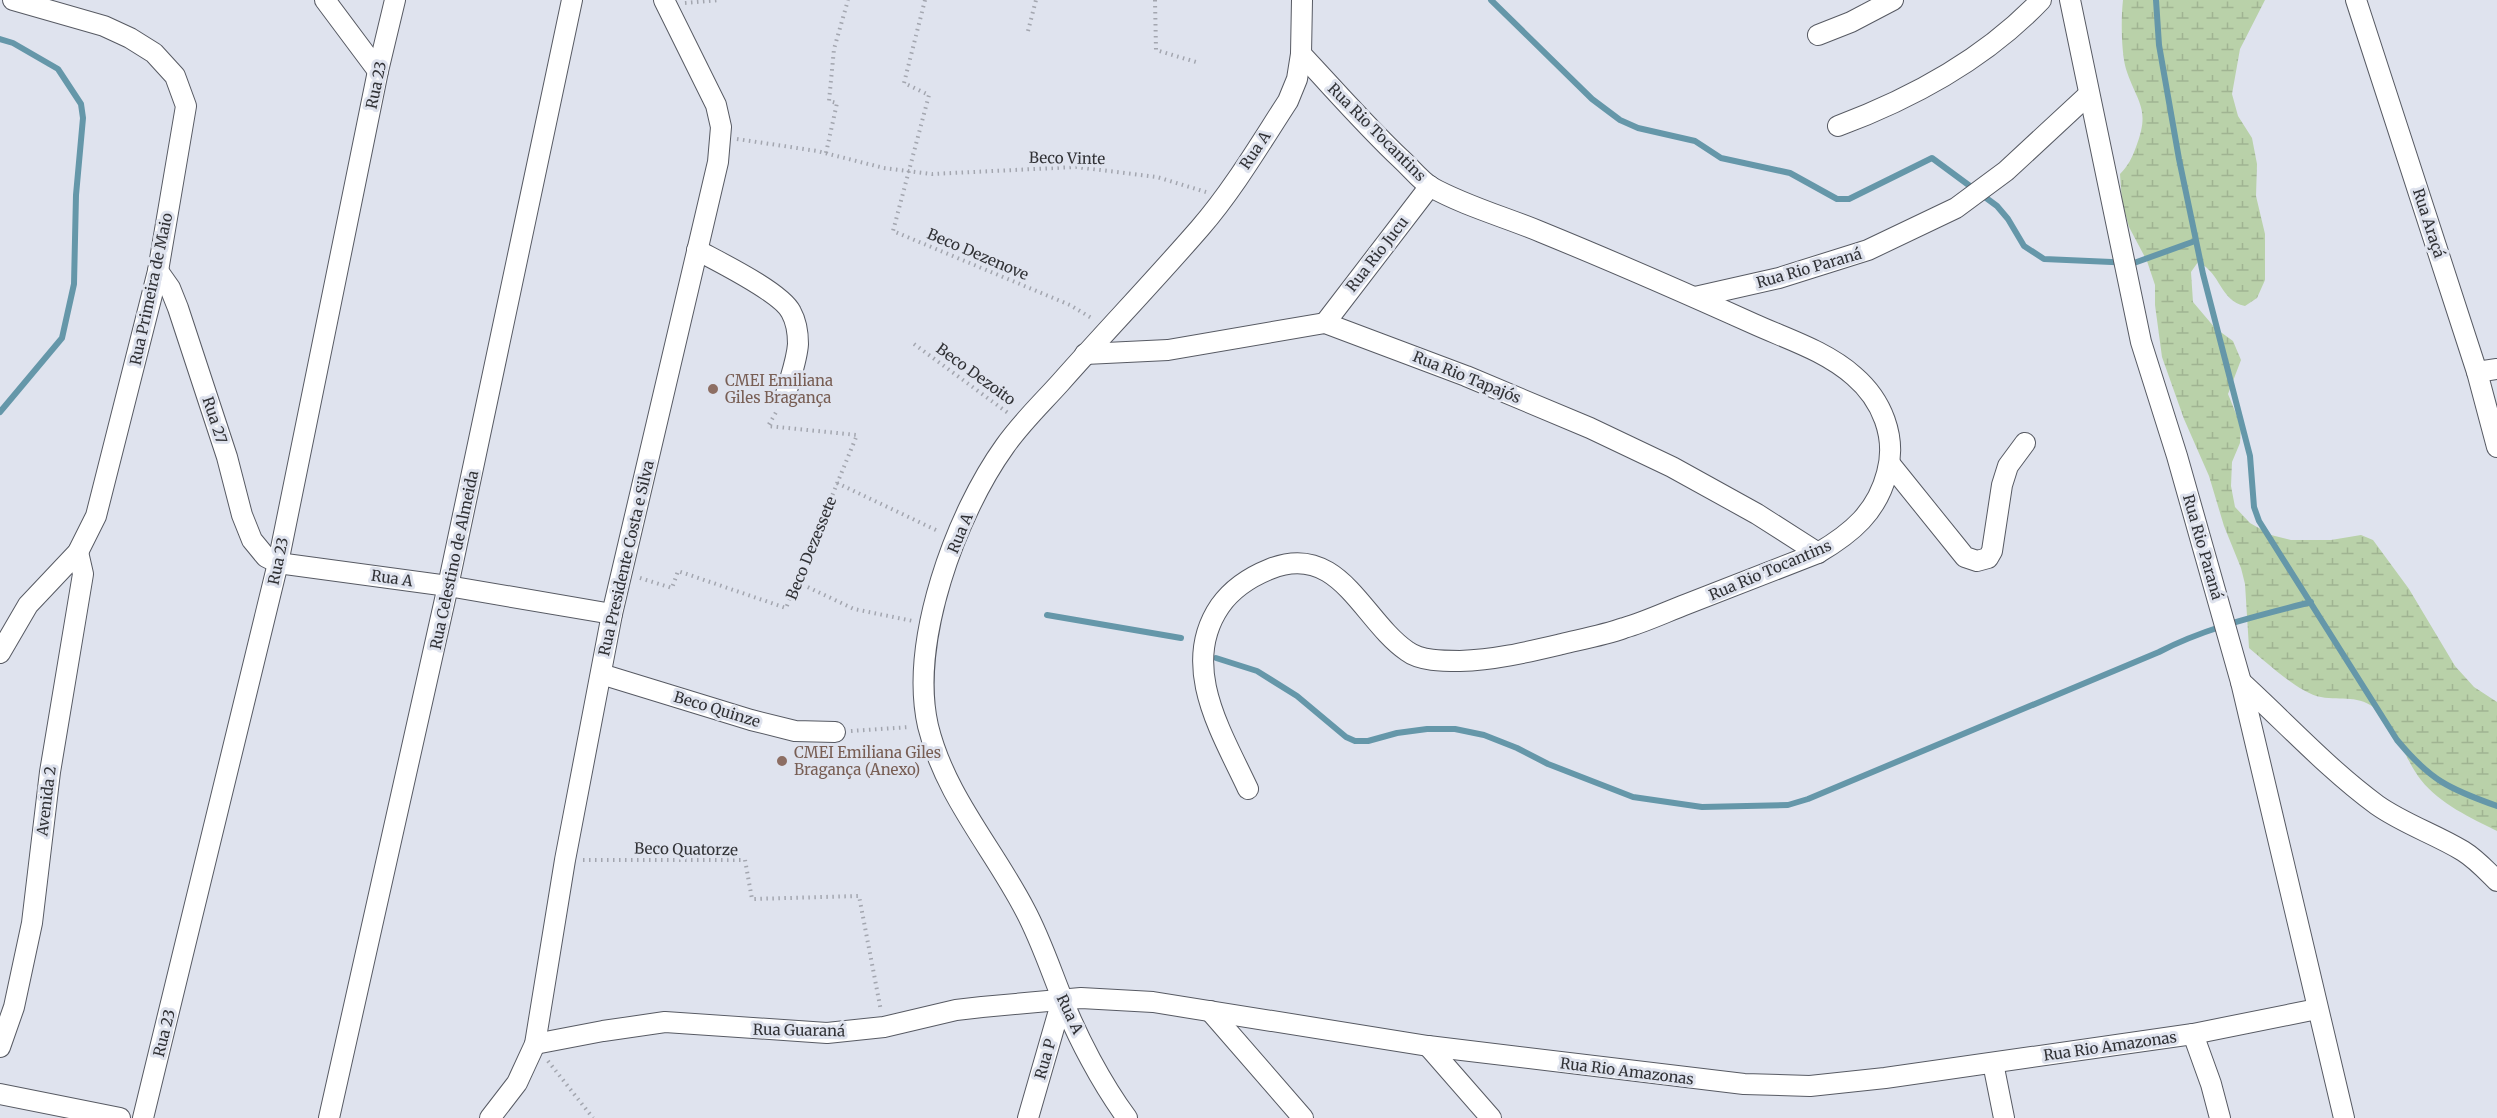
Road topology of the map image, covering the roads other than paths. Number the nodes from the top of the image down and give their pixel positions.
1 (13, 0) edge
2 (324, 0) edge
3 (396, 0) edge
4 (572, 0) edge
5 (1893, 0) edge
6 (2070, 0) edge
7 (2356, 0) edge
8 (665, 2) edge
9 (2036, 2) edge
10 (1296, 3) edge
11 (1818, 35) dead end
12 (1301, 54) junction
13 (378, 71) junction
14 (2088, 95) junction
15 (1838, 126) dead end
16 (1430, 186) junction
17 (697, 250) junction
18 (158, 271) junction
19 (1695, 297) junction
20 (1325, 323) junction
21 (1085, 354) junction
22 (2497, 369) edge
23 (2477, 372) junction
24 (786, 394) road end
25 (2025, 443) dead end
26 (2497, 447) edge
27 (1890, 464) junction
28 (78, 552) junction
29 (1818, 553) junction
30 (278, 563) junction
31 (448, 586) junction
32 (612, 614) junction
33 (0, 652) edge
34 (601, 674) junction
35 (2241, 681) junction
36 (835, 732) road end
37 (1248, 789) dead end
38 (2497, 881) edge
39 (1062, 1000) junction
40 (2317, 1009) junction
41 (1210, 1011) junction
42 (2193, 1034) junction
43 (535, 1044) junction
44 (1428, 1046) junction
45 (0, 1047) edge
46 (1993, 1063) junction
47 (0, 1094) edge
48 (120, 1118) edge
49 (142, 1118) edge
50 (329, 1118) edge
51 (490, 1118) edge
52 (1028, 1118) edge
53 (1127, 1118) edge
54 (1303, 1118) edge
55 (1491, 1118) edge
56 (2004, 1118) edge
57 (2220, 1118) edge
58 (2343, 1118) edge

1 - 18 street, Rua Primeira de Maio
2 - 13 street
3 - 13 street, Rua 23
4 - 31 street, Rua Celestino de Almeida
5 - 11 street
6 - 14 street, Rua Rio Paraná
7 - 23 street, Rua Araçá
8 - 17 street, Rua Presidente Costa e Silva
9 - 15 street
10 - 12 street, Rua A
12 - 16 street, Rua Rio Tocantins
12 - 21 street, Rua A
13 - 30 street, Rua 23
14 - 19 street, Rua Rio Paraná
14 - 35 street, Rua Rio Paraná
16 - 19 street, Rua Rio Tocantins
16 - 20 street, Rua Rio Jucu
17 - 24 street
17 - 32 street, Rua Presidente Costa e Silva
18 - 28 street, Rua Primeira de Maio
18 - 30 street, Rua 27
19 - 27 street, Rua Rio Tocantins
20 - 21 street
20 - 29 street, Rua Rio Tapajós
21 - 39 street, Rua A
22 - 23 street
23 - 26 street, Rua Araçá
25 - 27 street
27 - 29 street, Rua Rio Tocantins
28 - 33 street, Rua Primeira de Maio
28 - 45 street, Avenida 2
29 - 37 street, Rua Rio Tocantins
30 - 31 street, Rua A
30 - 49 street, Rua 23
31 - 32 street, Rua A
31 - 50 street, Rua Celestino de Almeida
32 - 34 street, Rua Presidente Costa e Silva
34 - 36 street, Beco Quinze
34 - 43 street, Rua Presidente Costa e Silva
35 - 38 street
35 - 40 street, Rua Rio Paraná
39 - 41 street, Rua Rio Amazonas
39 - 43 street, Rua Guaraná
39 - 52 street, Rua P
39 - 53 street, Rua A
40 - 42 street, Rua Rio Amazonas
40 - 58 street, Rua Rio Paraná
41 - 44 street, Rua Rio Amazonas
41 - 54 street
42 - 46 street, Rua Rio Amazonas
42 - 57 street
43 - 51 street, Rua Presidente Costa e Silva
44 - 46 street, Rua Rio Amazonas
44 - 55 street
46 - 56 street
47 - 48 street

